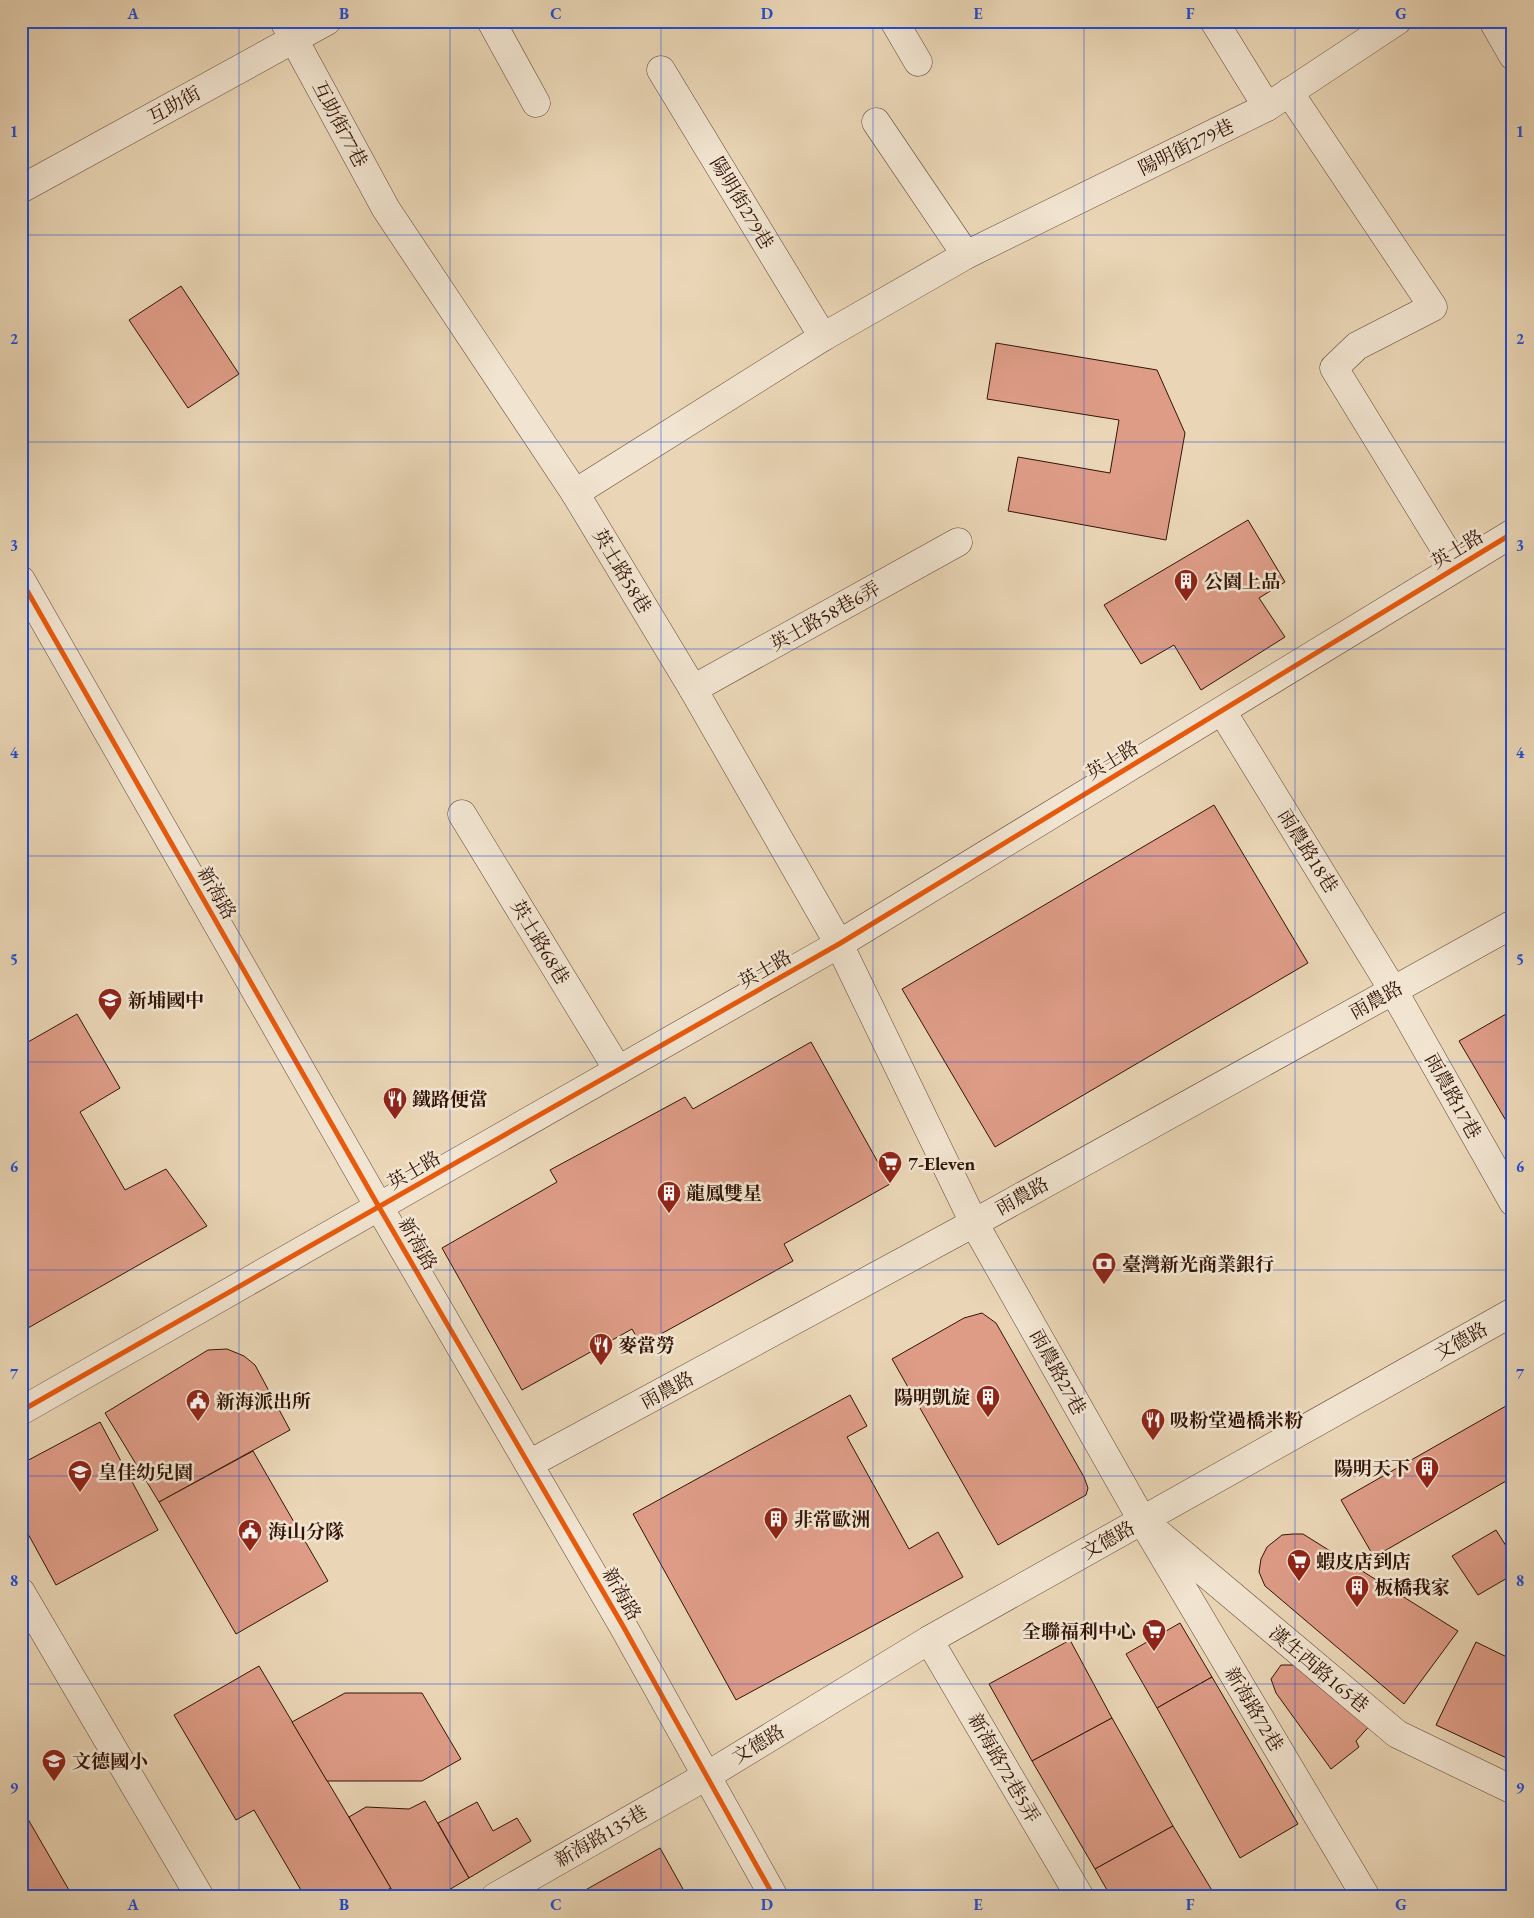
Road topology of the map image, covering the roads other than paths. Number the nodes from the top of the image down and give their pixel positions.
1 (327, 21) edge
2 (490, 21) edge
3 (894, 21) edge
4 (1214, 21) edge
5 (1397, 21) edge
6 (1493, 21) edge
7 (289, 30) edge
8 (1513, 56) edge
9 (918, 62) dead end
10 (662, 70) dead end
11 (1278, 99) junction
12 (536, 103) dead end
13 (876, 122) dead end
14 (21, 190) edge
15 (386, 209) joint
16 (966, 255) junction
17 (823, 337) junction
18 (575, 493) junction
19 (1513, 533) edge
20 (958, 542) dead end
21 (1456, 567) junction
22 (21, 580) edge
23 (693, 690) junction
24 (1222, 711) junction
25 (462, 814) dead end
26 (1513, 924) edge
27 (839, 944) junction
28 (1393, 990) junction
29 (618, 1070) junction
30 (1513, 1202) edge
31 (379, 1207) junction
32 (974, 1223) junction
33 (1513, 1312) edge
34 (21, 1412) edge
35 (530, 1464) junction
36 (1142, 1520) junction
37 (21, 1592) edge
38 (929, 1640) junction
39 (708, 1776) junction
40 (1513, 1790) edge
41 (200, 1897) edge
42 (495, 1897) edge
43 (774, 1897) edge
44 (1080, 1897) edge
45 (1366, 1897) edge

1 - 7 street, 互助街
2 - 12 street
3 - 9 street
4 - 11 street
5 - 11 street, 陽明街279巷
6 - 8 street
7 - 14 street, 互助街
7 - 15 street, 互助街77巷
10 - 17 street, 陽明街279巷
11 - 16 street, 陽明街279巷
11 - 21 street
13 - 16 street
15 - 18 street, 英士路58巷
16 - 17 street, 陽明街279巷
17 - 18 street, 陽明街279巷
18 - 23 street, 英士路58巷
19 - 21 street, 英士路
20 - 23 street, 英士路58巷6弄
21 - 24 street, 英士路
22 - 31 street, 新海路
23 - 27 street, 英士路58巷
24 - 27 street, 英士路
24 - 28 street, 雨農路18巷
25 - 29 street, 英士路68巷
26 - 28 street, 雨農路
27 - 29 street, 英士路
27 - 32 street, 雨農路27巷
28 - 30 street, 雨農路17巷
28 - 32 street, 雨農路
29 - 31 street, 英士路
31 - 34 street, 英士路
31 - 35 street, 新海路
32 - 35 street, 雨農路
32 - 36 street, 雨農路27巷
33 - 36 street, 文德路
35 - 39 street, 新海路
36 - 38 street, 文德路
36 - 40 street, 漢生西路165巷
36 - 45 street, 新海路72巷
37 - 41 street
38 - 39 street, 文德路
38 - 44 street, 新海路72巷5弄
39 - 42 street, 新海路135巷
39 - 43 street, 新海路

